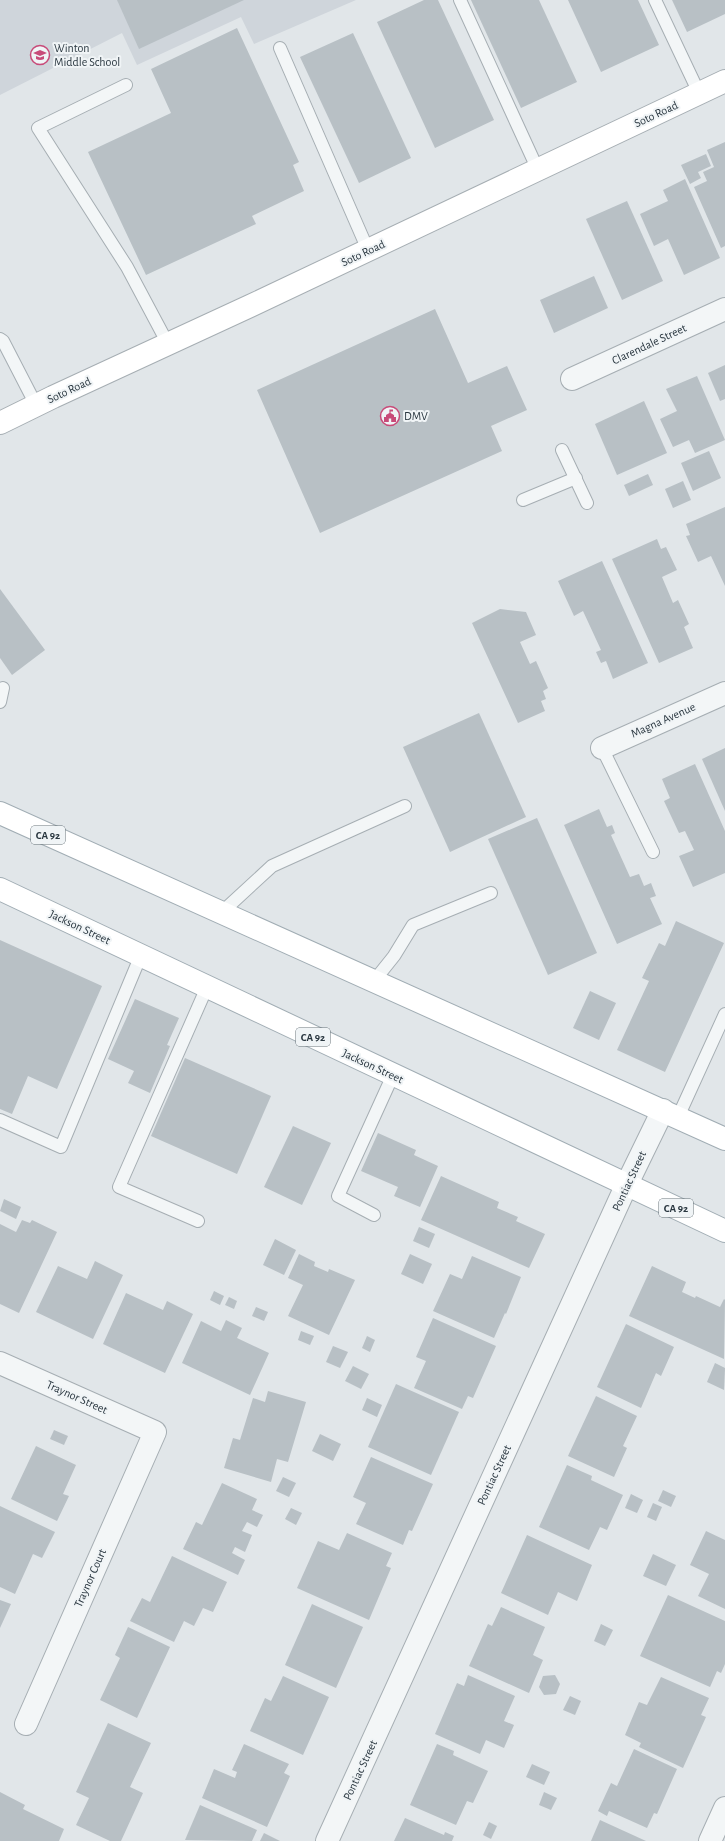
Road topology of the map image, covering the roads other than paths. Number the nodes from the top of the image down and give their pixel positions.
1 (460, 0) edge
2 (655, 0) edge
3 (280, 48) dead end
4 (725, 81) edge
5 (126, 85) dead end
6 (699, 94) junction
7 (538, 170) junction
8 (368, 250) junction
9 (725, 309) edge
10 (0, 339) edge
11 (168, 344) junction
12 (572, 379) dead end
13 (36, 405) junction
14 (0, 424) edge
15 (562, 450) dead end
16 (576, 478) junction
17 (523, 500) dead end
18 (587, 502) dead end
19 (3, 688) dead end
20 (725, 693) edge
21 (0, 702) edge
22 (602, 748) joint
23 (405, 806) dead end
24 (0, 813) edge
25 (653, 852) dead end
26 (0, 889) edge
27 (491, 893) dead end
28 (221, 913) junction
29 (140, 956) junction
30 (374, 981) junction
31 (207, 987) junction
32 (725, 1014) edge
33 (393, 1075) junction
34 (670, 1114) junction
35 (0, 1120) edge
36 (725, 1139) edge
37 (626, 1186) junction
38 (374, 1215) dead end
39 (198, 1221) dead end
40 (725, 1231) edge
41 (0, 1362) edge
42 (155, 1432) joint
43 (26, 1724) dead end
44 (725, 1808) edge
45 (327, 1841) edge
46 (710, 1841) edge

1 - 7 lane
2 - 6 lane
3 - 8 lane
4 - 6 main road, Soto Road
5 - 11 lane
6 - 7 main road, Soto Road
7 - 8 main road, Soto Road
8 - 11 main road, Soto Road
9 - 12 street, Clarendale Street
10 - 13 lane
11 - 13 main road, Soto Road
13 - 14 main road, Soto Road
15 - 16 lane
16 - 17 lane
16 - 18 lane
19 - 21 lane
20 - 22 street, Magna Avenue
22 - 25 lane
23 - 28 lane
24 - 28 main road, CA 92
26 - 29 main road, Jackson Street / CA 92
27 - 30 lane
28 - 30 main road, CA 92
29 - 31 main road, Jackson Street / CA 92
29 - 35 lane
30 - 34 main road, CA 92
31 - 33 main road, Jackson Street / CA 92
31 - 39 lane
32 - 34 lane
33 - 37 main road, Jackson Street / CA 92
33 - 38 lane
34 - 36 main road, CA 92
34 - 37 street, Pontiac Street
37 - 40 main road, Jackson Street / CA 92
37 - 45 street, Pontiac Street
41 - 42 street, Traynor Street
42 - 43 street, Traynor Court
44 - 46 street

